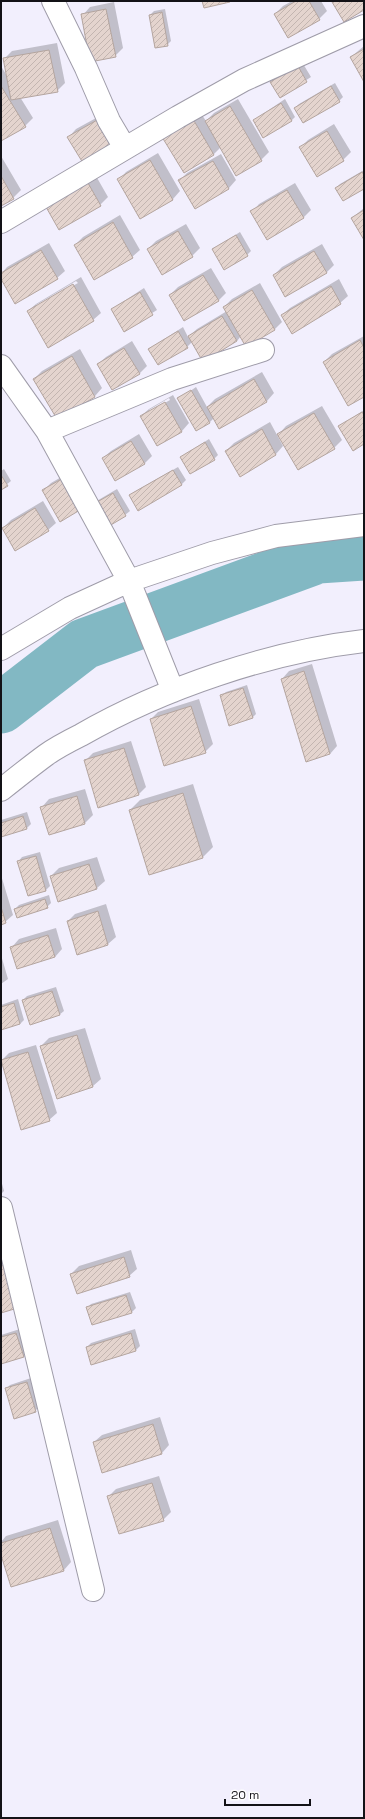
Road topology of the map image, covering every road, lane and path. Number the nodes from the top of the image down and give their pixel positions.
1 (53, 1) edge
2 (364, 26) edge
3 (125, 148) junction
4 (1, 222) edge
5 (263, 350) dead end
6 (1, 366) edge
7 (47, 431) junction
8 (364, 525) edge
9 (132, 589) junction
10 (364, 641) edge
11 (1, 649) edge
12 (173, 691) junction
13 (1, 790) edge
14 (1, 1208) edge
15 (93, 1590) dead end

1 - 3 street
2 - 3 street
3 - 4 street
5 - 7 street
6 - 7 street
7 - 9 street
8 - 9 street
9 - 11 street
9 - 12 street
10 - 12 street
12 - 13 street
14 - 15 street

